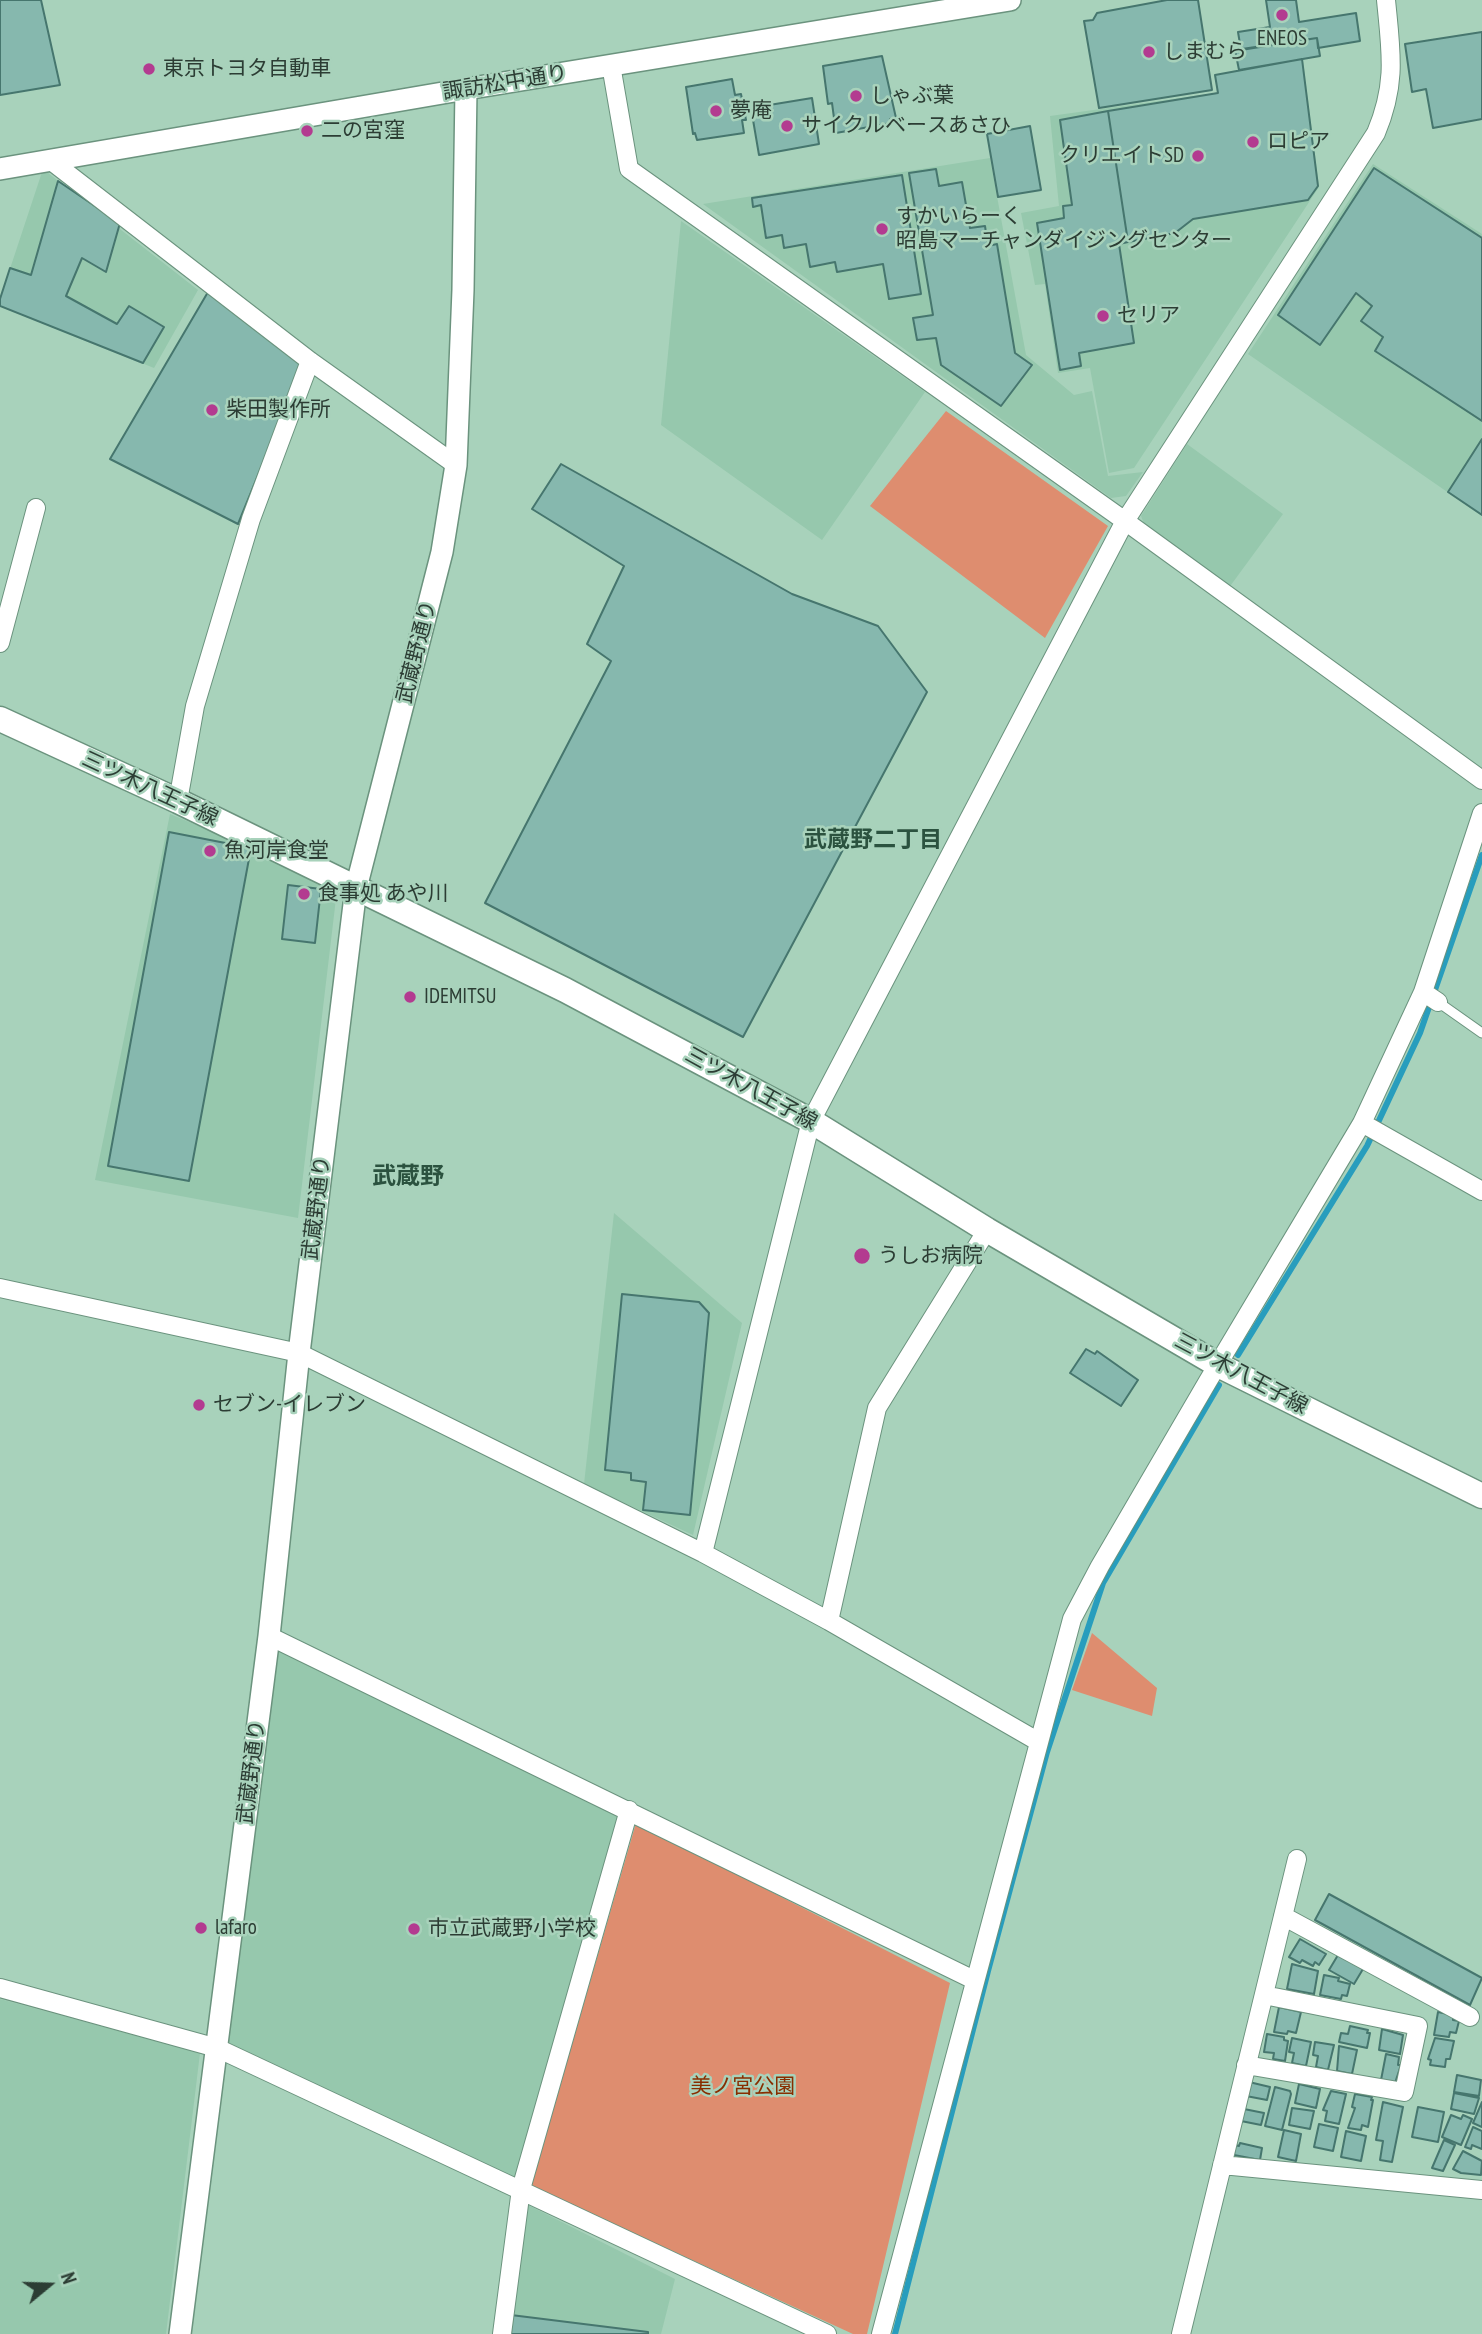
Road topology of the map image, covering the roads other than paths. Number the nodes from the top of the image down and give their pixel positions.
1 (1010, 0) edge
2 (1386, 0) edge
3 (611, 65) junction
4 (466, 89) junction
5 (50, 159) junction
6 (0, 169) edge
7 (310, 361) junction
8 (456, 465) junction
9 (36, 508) dead end
10 (1125, 521) junction
11 (0, 643) edge
12 (0, 719) edge
13 (1482, 780) edge
14 (178, 801) junction
15 (1482, 813) edge
16 (356, 888) junction
17 (1429, 996) junction
18 (1482, 1034) edge
19 (811, 1121) junction
20 (1364, 1124) junction
21 (1482, 1192) edge
22 (987, 1230) junction
23 (0, 1288) edge
24 (299, 1353) junction
25 (1218, 1365) junction
26 (1482, 1496) edge
27 (703, 1552) junction
28 (829, 1621) junction
29 (269, 1636) junction
30 (1039, 1742) junction
31 (629, 1810) junction
32 (1297, 1859) dead end
33 (1283, 1916) junction
34 (974, 1980) junction
35 (0, 1988) edge
36 (1264, 1995) junction
37 (1470, 2017) dead end
38 (217, 2048) junction
39 (1246, 2065) junction
40 (1222, 2165) junction
41 (521, 2189) junction
42 (1482, 2190) edge
43 (180, 2334) edge
44 (502, 2334) edge
45 (827, 2334) edge
46 (881, 2334) edge
47 (1181, 2334) edge

1 - 3 street, 諏訪松中通り
2 - 10 street
3 - 4 street, 諏訪松中通り
3 - 10 street
4 - 5 street, 諏訪松中通り
4 - 8 street, 武蔵野通り
5 - 6 street, 諏訪松中通り
5 - 7 street
7 - 8 street
7 - 14 street
8 - 16 street, 武蔵野通り
9 - 11 street
10 - 13 street
10 - 19 street
12 - 14 main road, 三ツ木八王子線
14 - 16 main road, 三ツ木八王子線
15 - 17 street
16 - 19 main road, 三ツ木八王子線
16 - 24 street, 武蔵野通り
17 - 18 lane
17 - 20 street
19 - 22 main road, 三ツ木八王子線
19 - 27 street
20 - 21 street
20 - 25 street
22 - 25 main road, 三ツ木八王子線
22 - 28 street
23 - 24 street
24 - 27 street
24 - 29 street, 武蔵野通り
25 - 26 main road, 三ツ木八王子線
25 - 30 street
27 - 28 street
28 - 30 street
29 - 31 street
29 - 38 street, 武蔵野通り
30 - 34 street
31 - 34 street
31 - 41 street
32 - 33 street
33 - 36 street
33 - 37 street
34 - 46 street
35 - 38 street
36 - 39 street
36 - 39 street
38 - 41 street
38 - 43 street, 武蔵野通り
39 - 40 street
40 - 42 street
40 - 47 street
41 - 44 street
41 - 45 street

